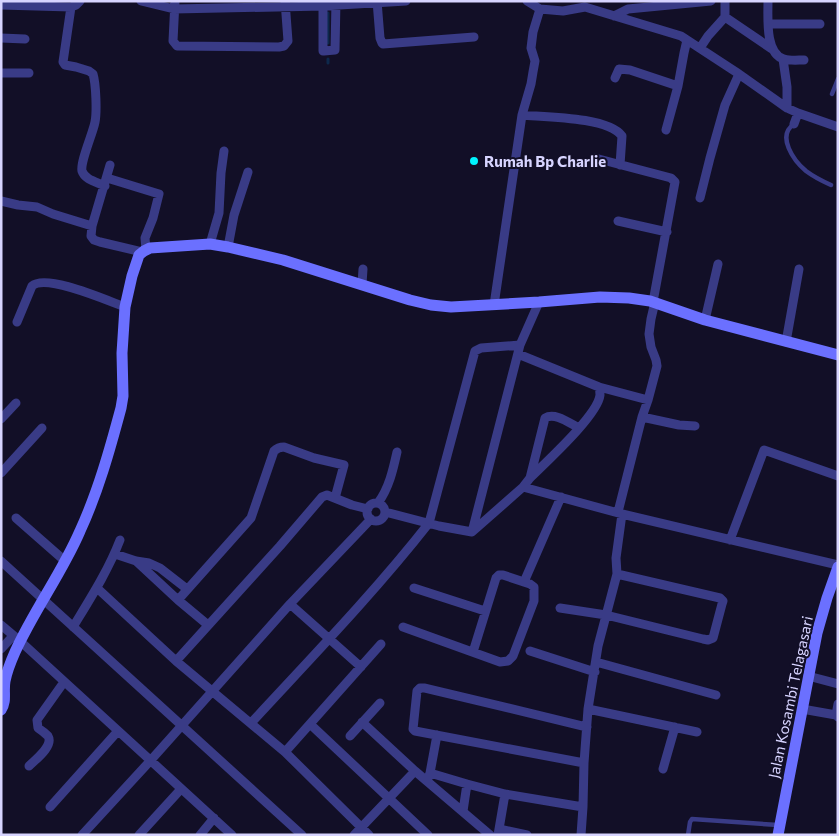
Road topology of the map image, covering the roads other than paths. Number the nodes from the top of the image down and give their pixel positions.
1 (80, 1) edge
2 (141, 1) edge
3 (406, 1) edge
4 (527, 1) edge
5 (711, 1) edge
6 (725, 1) edge
7 (768, 1) edge
8 (377, 2) edge
9 (336, 3) edge
10 (286, 4) edge
11 (323, 4) edge
12 (585, 4) edge
13 (1, 5) edge
14 (174, 5) edge
15 (71, 6) junction
16 (540, 9) junction
17 (614, 16) junction
18 (725, 17) junction
19 (769, 24) junction
20 (820, 24) dead end
21 (1, 38) edge
22 (474, 38) dead end
23 (25, 39) dead end
24 (687, 40) junction
25 (700, 48) junction
26 (772, 49) junction
27 (783, 59) junction
28 (804, 60) dead end
29 (1, 73) edge
30 (29, 74) dead end
31 (739, 74) junction
32 (615, 78) dead end
33 (838, 79) edge
34 (678, 86) junction
35 (832, 94) dead end
36 (787, 108) junction
37 (798, 113) junction
38 (522, 115) junction
39 (794, 124) joint
40 (838, 127) edge
41 (666, 130) dead end
42 (224, 151) dead end
43 (595, 158) dead end
44 (110, 165) dead end
45 (620, 165) junction
46 (248, 172) dead end
47 (106, 182) junction
48 (831, 185) dead end
49 (700, 198) dead end
50 (1, 201) edge
51 (618, 221) dead end
52 (92, 226) junction
53 (667, 232) junction
54 (210, 244) junction
55 (228, 247) junction
56 (144, 251) junction
57 (718, 264) dead end
58 (363, 269) dead end
59 (798, 269) dead end
60 (362, 284) junction
61 (539, 302) junction
62 (654, 302) junction
63 (494, 305) junction
64 (125, 308) junction
65 (705, 320) junction
66 (17, 322) dead end
67 (786, 342) junction
68 (519, 350) junction
69 (838, 355) edge
70 (599, 387) junction
71 (648, 400) junction
72 (16, 403) dead end
73 (1, 404) edge
74 (8, 411) junction
75 (642, 417) junction
76 (1, 418) edge
77 (695, 426) dead end
78 (42, 428) dead end
79 (579, 428) junction
80 (397, 452) dead end
81 (1, 473) edge
82 (838, 476) edge
83 (530, 478) junction
84 (523, 487) junction
85 (561, 497) junction
86 (335, 498) junction
87 (378, 503) junction
88 (368, 509) junction
89 (385, 512) junction
90 (620, 513) junction
91 (16, 518) dead end
92 (371, 519) junction
93 (429, 523) junction
94 (472, 532) junction
95 (120, 540) dead end
96 (730, 540) junction
97 (115, 554) junction
98 (1, 561) edge
99 (65, 561) junction
100 (136, 561) junction
101 (838, 566) edge
102 (617, 574) junction
103 (524, 582) junction
104 (97, 588) junction
105 (414, 588) dead end
106 (187, 589) junction
107 (43, 599) junction
108 (178, 600) junction
109 (290, 604) junction
110 (560, 608) dead end
111 (485, 611) junction
112 (606, 616) junction
113 (1, 625) edge
114 (208, 625) junction
115 (73, 627) junction
116 (403, 627) dead end
117 (17, 638) junction
118 (329, 638) junction
119 (381, 644) dead end
120 (1, 649) edge
121 (530, 651) dead end
122 (473, 652) junction
123 (176, 661) junction
124 (596, 662) junction
125 (361, 667) junction
126 (595, 672) junction
127 (808, 676) junction
128 (64, 682) junction
129 (838, 684) edge
130 (212, 690) junction
131 (716, 695) dead end
132 (380, 703) dead end
133 (838, 704) edge
134 (802, 708) junction
135 (588, 709) junction
136 (1, 710) edge
137 (837, 716) edge
138 (362, 722) junction
139 (251, 723) junction
140 (182, 724) junction
141 (310, 724) junction
142 (587, 727) junction
143 (675, 727) junction
144 (118, 730) junction
145 (697, 732) dead end
146 (437, 735) junction
147 (350, 736) dead end
148 (284, 752) junction
149 (151, 760) junction
150 (584, 763) junction
151 (29, 766) dead end
152 (663, 770) dead end
153 (415, 771) junction
154 (429, 777) junction
155 (467, 784) junction
156 (181, 789) junction
157 (505, 794) junction
158 (388, 798) junction
159 (50, 807) dead end
160 (583, 807) junction
161 (463, 812) junction
162 (214, 818) junction
163 (361, 828) junction
164 (778, 830) edge
165 (498, 832) edge
166 (82, 835) edge
167 (139, 835) edge
168 (200, 835) edge
169 (232, 835) edge
170 (302, 835) edge
171 (354, 835) edge
172 (369, 835) edge
173 (428, 835) edge
174 (490, 835) edge
175 (527, 835) edge
176 (581, 835) edge
177 (688, 835) edge

1 - 15 street
2 - 14 street
3 - 8 street
4 - 16 street
5 - 17 street
6 - 18 street
7 - 19 street
8 - 9 street
8 - 22 street
9 - 11 street
9 - 11 street
10 - 11 street
10 - 14 street
10 - 14 street
12 - 16 street
12 - 17 street
13 - 15 street
15 - 47 street
16 - 38 street
17 - 24 street
18 - 25 street
18 - 26 street
19 - 20 street
19 - 26 street
21 - 23 street
24 - 25 street
24 - 34 street
25 - 31 street
26 - 27 street
27 - 28 street
27 - 36 street
29 - 30 street
31 - 36 street
31 - 49 street
32 - 34 street
33 - 35 lane
34 - 41 street
36 - 37 street
37 - 39 street
37 - 40 street
38 - 45 street
38 - 63 street
39 - 48 lane
42 - 54 street
43 - 45 street
44 - 47 street
45 - 53 street
46 - 55 street
47 - 52 street
47 - 56 street
50 - 52 street
51 - 53 street
52 - 56 street
53 - 62 street
54 - 55 street
54 - 56 street
55 - 60 street
56 - 64 street
57 - 65 street
58 - 60 street
59 - 67 street
60 - 63 street
61 - 62 street
61 - 63 street
61 - 68 street
62 - 65 street
62 - 71 street
64 - 66 street
64 - 99 street
65 - 67 street
67 - 69 street
68 - 70 street
68 - 93 street
68 - 94 street
70 - 71 street
70 - 79 street
71 - 75 street
72 - 74 street
73 - 74 street
74 - 76 street
75 - 77 street
75 - 90 street
78 - 81 street
79 - 83 street
79 - 83 street
80 - 87 street
82 - 96 street
83 - 84 street
84 - 85 street
84 - 94 street
85 - 90 street
85 - 103 street
86 - 88 street
86 - 106 street
86 - 114 street
87 - 88 street
87 - 89 street
88 - 92 street
89 - 92 street
89 - 93 street
90 - 96 street
90 - 102 street
91 - 99 street
92 - 109 street
93 - 94 street
93 - 118 street
95 - 97 street
96 - 101 street
97 - 100 street
97 - 104 street
98 - 107 street
99 - 107 street
100 - 106 street
100 - 108 street
101 - 127 street, Jalan Kosambi Telagasari
102 - 112 street
102 - 112 street
103 - 111 street
103 - 122 street
104 - 115 street
104 - 123 street
105 - 111 street
106 - 108 street
107 - 115 street
107 - 117 street
108 - 114 street
109 - 118 street
109 - 130 street
110 - 112 street
111 - 122 street
112 - 124 street
113 - 117 street
114 - 123 street
115 - 140 street
116 - 122 street
117 - 120 street
117 - 128 street
117 - 136 street
118 - 125 street
118 - 139 street
119 - 125 street
121 - 126 street
123 - 130 street
124 - 126 street
124 - 131 street
125 - 141 street
126 - 135 street
127 - 129 street
127 - 134 street, Jalan Kosambi Telagasari
128 - 144 street
128 - 151 street
130 - 139 street
130 - 140 street
132 - 138 street
133 - 137 street
134 - 137 street
134 - 164 street, Jalan Kosambi Telagasari
135 - 142 street
135 - 143 street
138 - 147 street
138 - 153 street
139 - 148 street
140 - 149 street
140 - 170 street
141 - 148 street
141 - 158 street
142 - 146 street
142 - 150 street
143 - 145 street
143 - 152 street
144 - 149 street
144 - 159 street
146 - 150 street
146 - 154 street
148 - 163 street
149 - 156 street
149 - 166 street
150 - 160 street
153 - 154 street
153 - 158 street
154 - 155 street
154 - 161 street
155 - 157 street
155 - 161 street
156 - 162 street
156 - 167 street
157 - 160 street
157 - 165 street
158 - 163 street
158 - 173 street
160 - 176 street
161 - 174 street
162 - 168 street
162 - 169 street
163 - 171 street
163 - 172 street
164 - 177 lane
165 - 175 street

